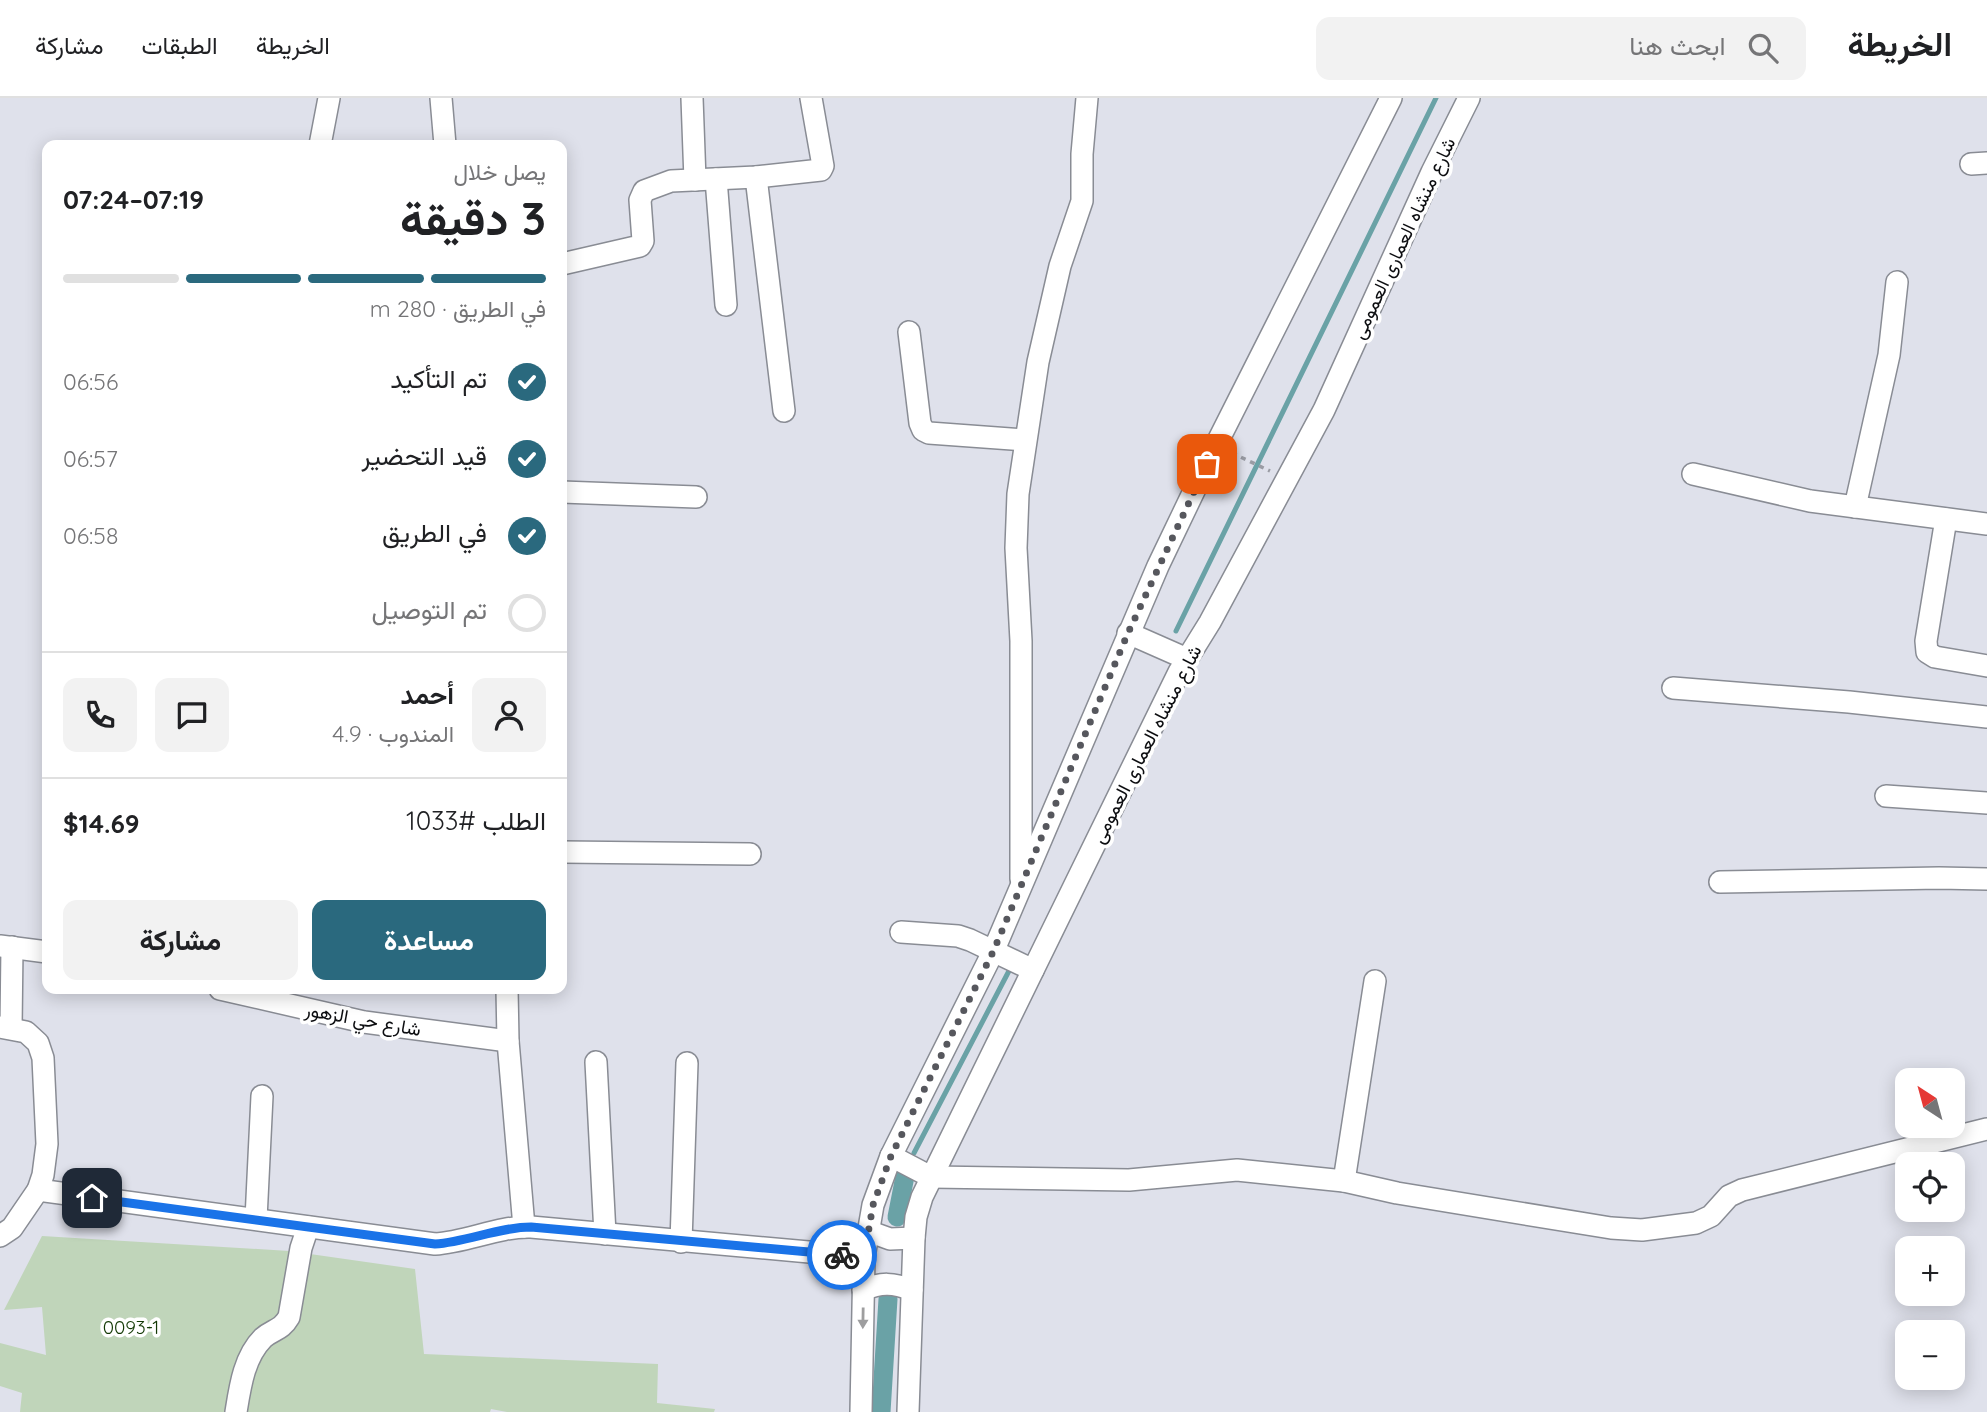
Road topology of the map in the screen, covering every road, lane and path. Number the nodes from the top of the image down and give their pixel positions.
1 (329, 98) edge
2 (442, 98) edge
3 (692, 98) edge
4 (811, 98) edge
5 (1087, 98) edge
6 (1391, 98) edge
7 (1469, 98) edge
8 (321, 140) edge
9 (445, 140) edge
10 (756, 177) junction
11 (705, 179) junction
12 (567, 263) edge
13 (1897, 282) dead end
14 (726, 305) dead end
15 (909, 332) dead end
16 (784, 411) dead end
17 (1026, 440) junction
18 (1235, 454) dead end
19 (1276, 474) dead end
20 (1693, 474) dead end
21 (567, 492) edge
22 (696, 497) dead end
23 (1856, 507) junction
24 (1946, 519) junction
25 (1987, 524) edge
26 (1128, 633) junction
27 (1187, 659) junction
28 (1987, 666) edge
29 (1673, 688) dead end
30 (1987, 717) edge
31 (1886, 796) dead end
32 (1987, 803) edge
33 (567, 852) edge
34 (750, 854) dead end
35 (1987, 879) edge
36 (1720, 882) dead end
37 (1021, 887) junction
38 (901, 932) dead end
39 (6, 947) edge
40 (42, 951) edge
41 (993, 952) junction
42 (1032, 971) junction
43 (1375, 981) dead end
44 (241, 994) edge
45 (507, 994) edge
46 (5, 1028) edge
47 (508, 1041) junction
48 (596, 1062) dead end
49 (687, 1063) dead end
50 (262, 1096) dead end
51 (1987, 1129) edge
52 (891, 1156) junction
53 (931, 1177) junction
54 (1344, 1181) junction
55 (38, 1190) junction
56 (256, 1219) junction
57 (308, 1227) junction
58 (524, 1227) junction
59 (867, 1231) junction
60 (605, 1234) junction
61 (0, 1236) edge
62 (914, 1238) junction
63 (681, 1241) junction
64 (864, 1257) junction
65 (863, 1290) junction
66 (912, 1290) junction
67 (236, 1412) edge
68 (861, 1412) edge
69 (908, 1412) edge

1 - 8 street
2 - 9 street
3 - 11 street
4 - 10 street
5 - 17 street
6 - 26 street
7 - 27 street, شارع منشاه العمارى العمومى
10 - 11 street
10 - 16 street
11 - 12 street
11 - 14 street
13 - 23 street
15 - 17 street
17 - 37 street
18 - 19 path
20 - 23 street
21 - 22 street
23 - 24 street
24 - 25 street
24 - 28 street
26 - 27 street
26 - 37 street
27 - 42 street, شارع منشاه العمارى العمومى
29 - 30 street
31 - 32 street
33 - 34 street
35 - 36 street
37 - 41 street
38 - 41 street
39 - 40 street
39 - 46 street
41 - 42 street
41 - 52 street
42 - 53 street, شارع منشاه العمارى العمومى
43 - 54 street
44 - 47 street, شارع حي الزهور
45 - 47 street
46 - 55 street
47 - 58 street
48 - 60 street
49 - 63 street
50 - 56 street
51 - 54 street
52 - 53 street
52 - 59 street
53 - 54 street
53 - 62 street, شارع منشاه العمارى العمومى
55 - 56 street
55 - 61 street
56 - 57 street
57 - 58 street
57 - 67 street
58 - 60 street
59 - 62 street
59 - 64 street
60 - 63 street
62 - 66 street, شارع منشاه العمارى العمومى
63 - 64 street
64 - 65 street
65 - 66 street
65 -> 68 street
66 - 69 street, شارع منشاه العمارى العمومى

